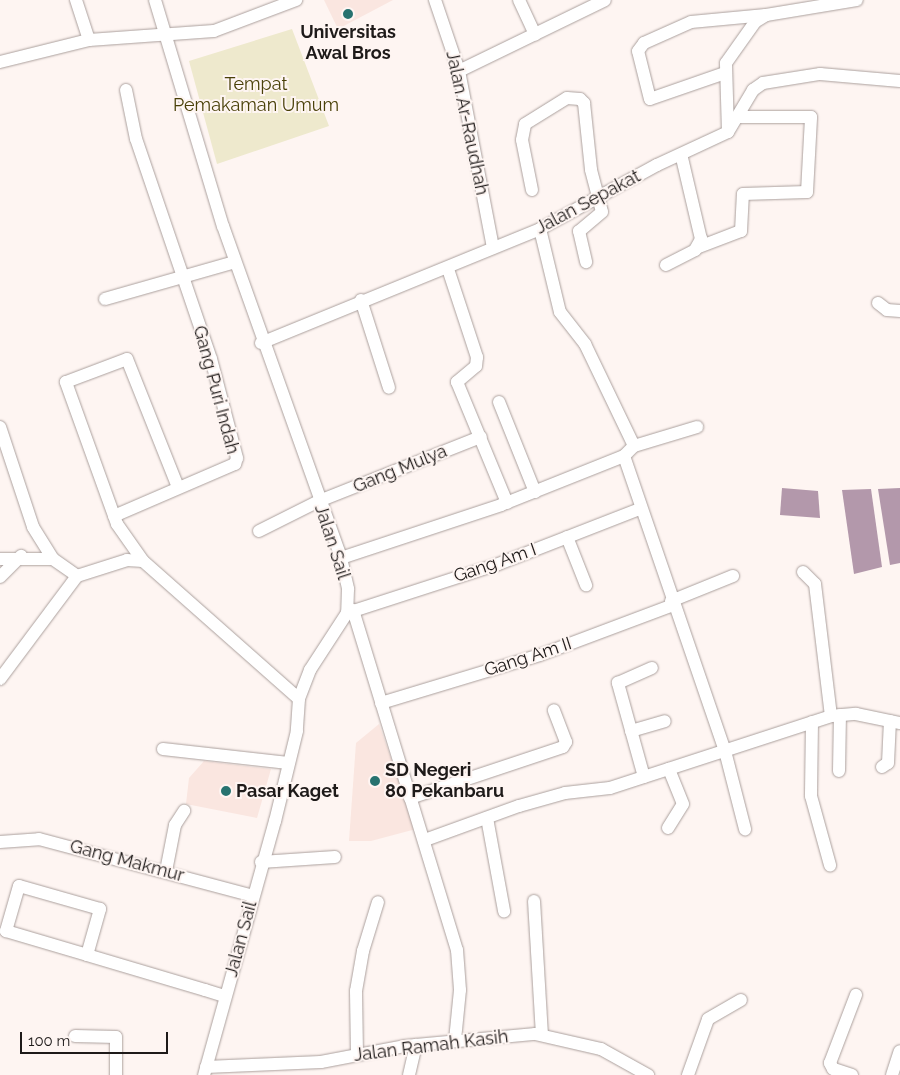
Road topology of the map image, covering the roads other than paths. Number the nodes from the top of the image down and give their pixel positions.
1 (76, 0) edge
2 (155, 0) edge
3 (296, 0) edge
4 (435, 0) edge
5 (519, 0) edge
6 (605, 0) edge
7 (857, 0) edge
8 (830, 2) edge
9 (766, 15) junction
10 (535, 34) junction
11 (168, 37) junction
12 (89, 40) junction
13 (0, 62) edge
14 (459, 71) junction
15 (725, 73) junction
16 (900, 81) edge
17 (126, 90) dead end
18 (739, 117) junction
19 (728, 132) junction
20 (680, 154) junction
21 (532, 190) dead end
22 (597, 197) junction
23 (540, 229) junction
24 (699, 247) junction
25 (494, 248) junction
26 (235, 262) junction
27 (586, 262) dead end
28 (666, 265) dead end
29 (448, 269) junction
30 (182, 277) junction
31 (105, 299) dead end
32 (361, 300) junction
33 (878, 303) dead end
34 (900, 311) edge
35 (261, 343) junction
36 (389, 388) dead end
37 (499, 402) dead end
38 (0, 427) edge
39 (697, 427) dead end
40 (481, 437) junction
41 (634, 446) junction
42 (624, 456) junction
43 (178, 487) junction
44 (535, 492) junction
45 (318, 501) junction
46 (507, 503) junction
47 (640, 509) junction
48 (114, 516) junction
49 (259, 531) dead end
50 (567, 537) junction
51 (21, 556) junction
52 (341, 558) junction
53 (0, 559) edge
54 (53, 559) junction
55 (143, 562) junction
56 (802, 572) dead end
57 (76, 576) junction
58 (733, 576) dead end
59 (0, 577) edge
60 (586, 585) dead end
61 (672, 603) junction
62 (350, 611) junction
63 (652, 668) dead end
64 (0, 679) edge
65 (299, 699) junction
66 (381, 703) junction
67 (554, 710) dead end
68 (835, 715) junction
69 (665, 721) dead end
70 (812, 722) junction
71 (895, 722) edge
72 (630, 731) junction
73 (163, 748) dead end
74 (725, 751) junction
75 (288, 762) junction
76 (882, 767) dead end
77 (669, 769) junction
78 (839, 771) dead end
79 (644, 777) junction
80 (410, 798) junction
81 (184, 811) dead end
82 (487, 818) junction
83 (668, 828) dead end
84 (745, 829) dead end
85 (425, 840) junction
86 (0, 842) edge
87 (335, 857) dead end
88 (262, 862) junction
89 (830, 865) dead end
90 (166, 871) junction
91 (253, 896) junction
92 (534, 900) dead end
93 (378, 902) dead end
94 (504, 911) dead end
95 (87, 955) junction
96 (856, 995) dead end
97 (225, 996) junction
98 (741, 1000) dead end
99 (542, 1035) junction
100 (75, 1036) dead end
101 (455, 1040) junction
102 (416, 1045) junction
103 (900, 1052) edge
104 (357, 1055) junction
105 (205, 1071) edge
106 (116, 1075) edge
107 (409, 1075) edge
108 (648, 1075) edge
109 (688, 1075) edge
110 (852, 1075) edge
111 (892, 1075) edge

1 - 12 street
2 - 11 street, Jalan Sail
3 - 11 street
4 - 14 street, Jalan Ar-Raudhah
5 - 10 street
6 - 10 street
7 - 8 street
8 - 9 street
9 - 15 street
9 - 15 street
10 - 14 street
11 - 12 street
11 - 26 street, Jalan Sail
12 - 13 street
14 - 25 street, Jalan Ar-Raudhah
15 - 19 street
16 - 18 street, Jalan Sepakat
17 - 30 street, Gang Puri Indah
18 - 19 street, Jalan Sepakat
18 - 24 street
19 - 20 street, Jalan Sepakat
20 - 22 street, Jalan Sepakat
20 - 24 street
21 - 22 street
22 - 23 street, Jalan Sepakat
22 - 27 street
23 - 25 street, Jalan Sepakat
23 - 41 street
24 - 28 street
25 - 29 street, Jalan Sepakat
26 - 30 street
26 - 35 street, Jalan Sail
29 - 32 street, Jalan Sepakat
29 - 40 street
30 - 31 street
30 - 43 street, Gang Puri Indah
32 - 35 street, Jalan Sepakat
32 - 36 street
33 - 34 street
35 - 45 street, Jalan Sail
37 - 44 street
38 - 54 street
39 - 41 street
40 - 45 street, Gang Mulya
40 - 46 street
41 - 42 street
42 - 44 street
42 - 47 street
43 - 48 street, Gang Puri Indah
43 - 48 street
44 - 46 street
45 - 49 street, Gang Mulya
45 - 52 street, Jalan Sail
46 - 52 street
47 - 50 street, Gang Am I
47 - 61 street
48 - 55 street
50 - 60 street
50 - 62 street, Gang Am I
51 - 53 street
51 - 54 street
51 - 59 street
52 - 62 street, Jalan Sail
54 - 57 street
55 - 57 street
55 - 65 street
56 - 68 street
57 - 64 street
58 - 61 street, Gang Am II
61 - 66 street, Gang Am II
61 - 74 street
62 - 65 street, Jalan Sail
62 - 66 street
63 - 72 street
65 - 75 street, Jalan Sail
66 - 80 street
67 - 80 street
68 - 70 street
68 - 71 street
68 - 78 street
69 - 72 street
70 - 74 street
70 - 89 street
71 - 76 street
72 - 79 street
73 - 75 street
74 - 77 street
74 - 84 street
75 - 88 street, Jalan Sail
77 - 79 street
77 - 83 street
79 - 82 street
80 - 85 street
81 - 90 street
82 - 85 street
82 - 94 street
85 - 101 street
86 - 90 street, Gang Makmur
87 - 88 street
88 - 91 street, Jalan Sail
90 - 91 street, Gang Makmur
91 - 97 street, Jalan Sail
92 - 99 street
93 - 104 street
95 - 95 street
95 - 97 street
96 - 110 street
97 - 105 street, Jalan Sail
98 - 109 street
99 - 101 street, Jalan Ramah Kasih
99 - 108 street, Jalan Ramah Kasih
100 - 106 street
101 - 102 street, Jalan Ramah Kasih
102 - 104 street, Jalan Ramah Kasih
102 - 107 street
103 - 111 street
104 - 105 street, Jalan Ramah Kasih

